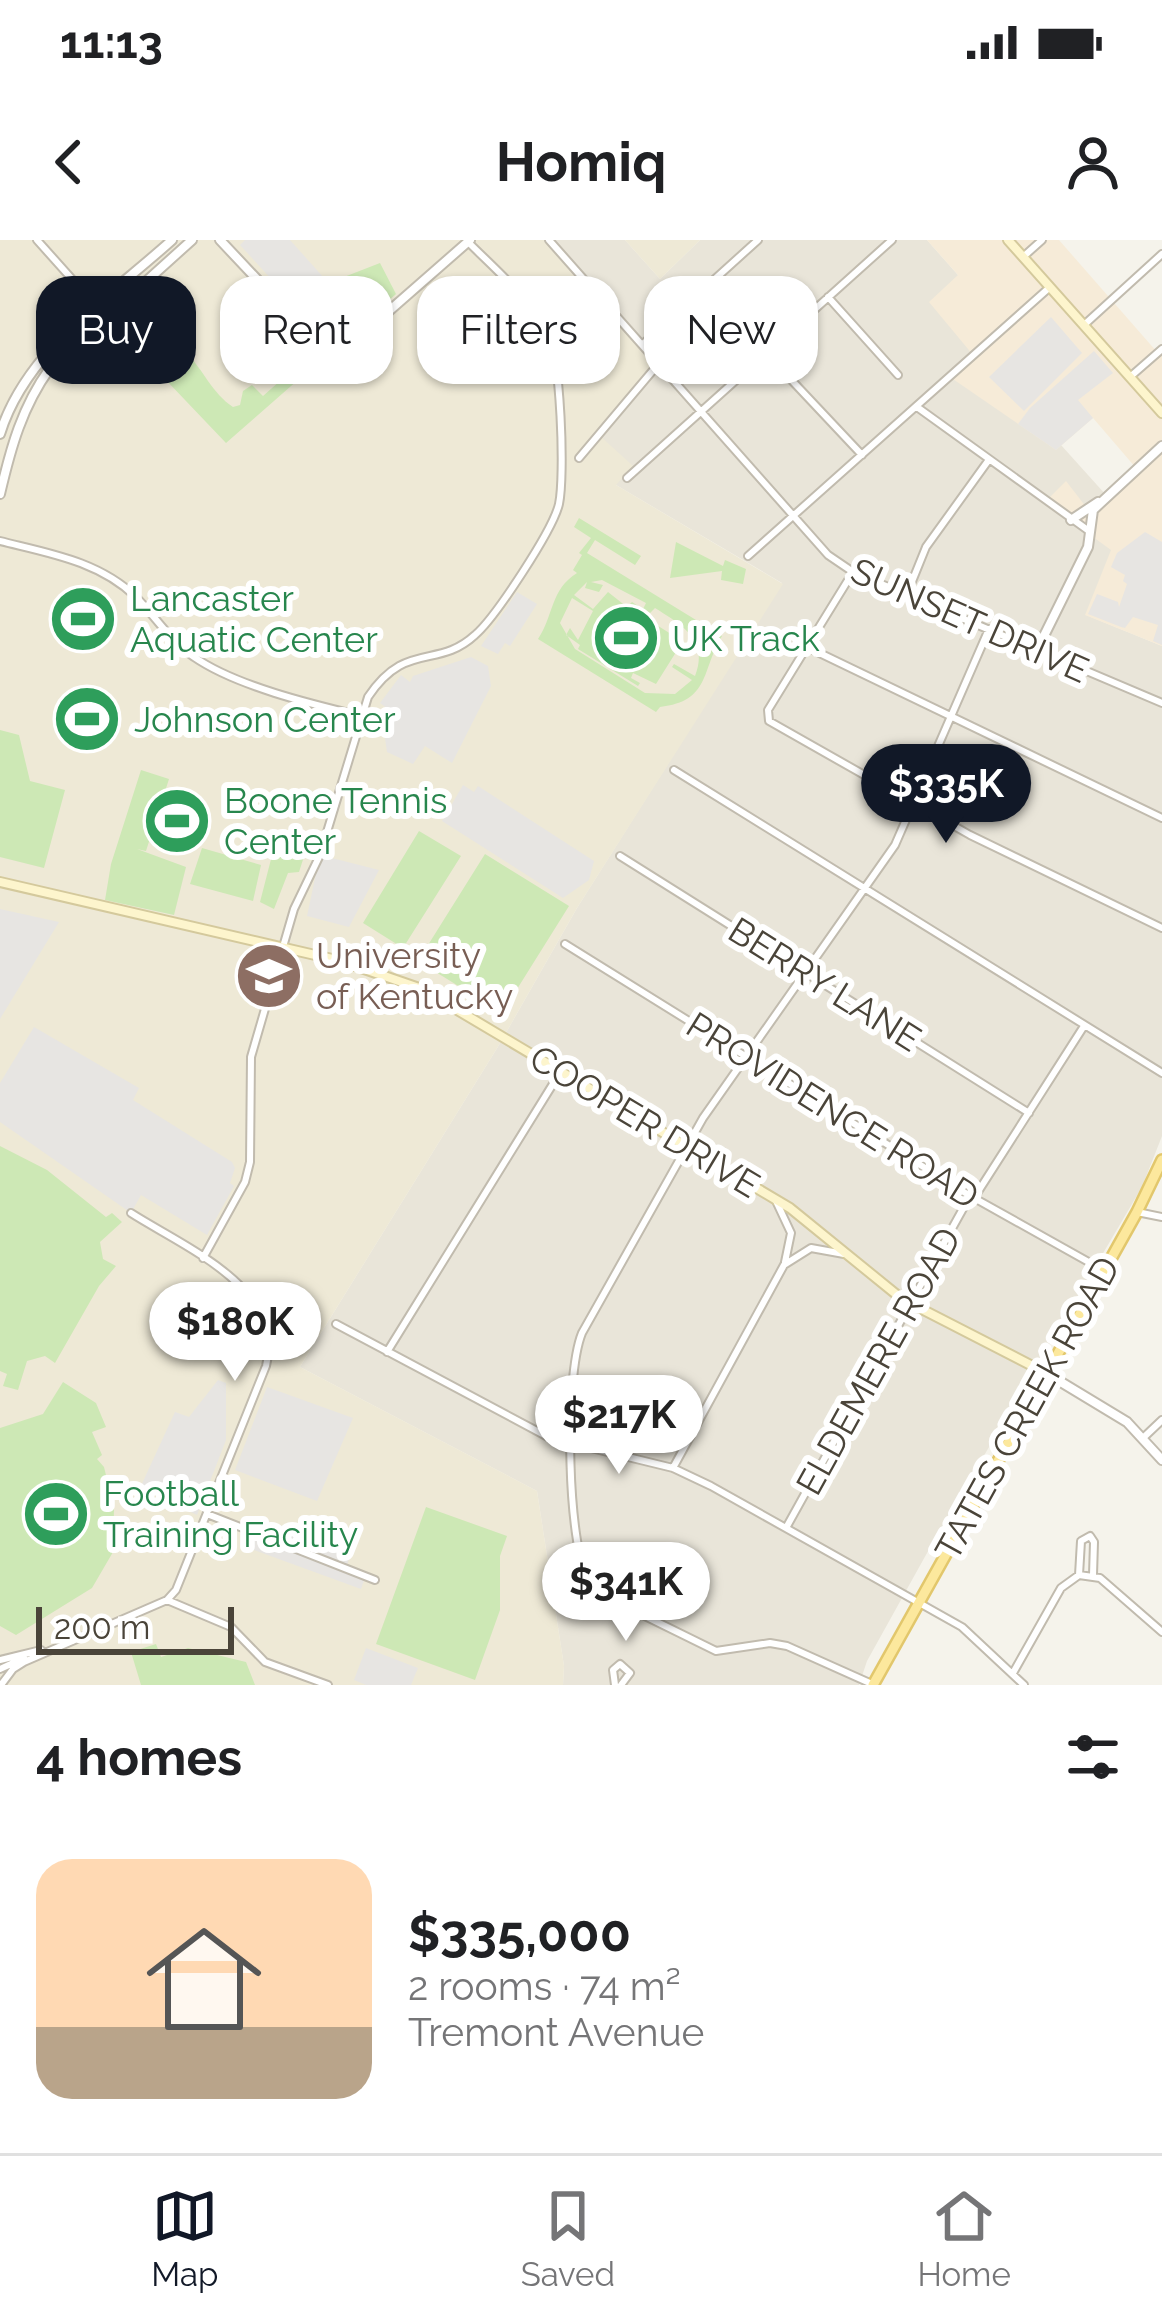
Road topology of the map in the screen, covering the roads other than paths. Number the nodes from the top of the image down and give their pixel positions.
1 (38, 240) edge
2 (172, 240) edge
3 (192, 240) edge
4 (220, 240) edge
5 (549, 240) edge
6 (758, 240) edge
7 (892, 240) edge
8 (1008, 240) edge
9 (1042, 240) edge
10 (469, 241) edge
11 (1162, 254) edge
12 (1023, 257) junction
13 (70, 276) edge
14 (136, 276) edge
15 (146, 276) edge
16 (1050, 287) junction
17 (828, 297) junction
18 (818, 306) edge
19 (1084, 325) junction
20 (643, 344) joint
21 (1162, 349) edge
22 (36, 366) edge
23 (898, 375) dead end
24 (1130, 377) junction
25 (644, 381) edge
26 (39, 384) edge
27 (679, 384) edge
28 (731, 384) edge
29 (795, 384) edge
30 (917, 406) junction
31 (702, 410) junction
32 (1162, 413) edge
33 (0, 434) edge
34 (1162, 446) edge
35 (862, 456) junction
36 (579, 458) dead end
37 (988, 461) junction
38 (627, 478) dead end
39 (0, 494) edge
40 (1099, 502) junction
41 (795, 515) junction
42 (1071, 520) junction
43 (1092, 532) junction
44 (0, 541) edge
45 (748, 556) dead end
46 (854, 572) junction
47 (907, 594) junction
48 (989, 629) junction
49 (807, 646) junction
50 (1037, 650) junction
51 (1162, 703) edge
52 (361, 716) junction
53 (951, 716) junction
54 (674, 770) dead end
55 (914, 805) junction
56 (1162, 818) edge
57 (620, 856) dead end
58 (0, 882) edge
59 (865, 889) junction
60 (1162, 928) edge
61 (566, 944) dead end
62 (284, 947) junction
63 (805, 972) junction
64 (1084, 1026) junction
65 (745, 1056) junction
66 (561, 1071) junction
67 (1162, 1073) edge
68 (1029, 1113) junction
69 (685, 1148) junction
70 (1162, 1160) edge
71 (972, 1197) junction
72 (775, 1200) junction
73 (1137, 1212) junction
74 (130, 1213) dead end
75 (1162, 1217) edge
76 (847, 1255) junction
77 (203, 1258) junction
78 (784, 1265) junction
79 (1103, 1270) junction
80 (910, 1304) junction
81 (336, 1324) dead end
82 (387, 1352) junction
83 (1046, 1372) junction
84 (1162, 1420) edge
85 (1143, 1438) junction
86 (570, 1444) junction
87 (1162, 1460) edge
88 (673, 1468) junction
89 (207, 1514) junction
90 (786, 1528) junction
91 (1079, 1575) junction
92 (1093, 1575) junction
93 (374, 1580) dead end
94 (166, 1600) junction
95 (919, 1601) junction
96 (1162, 1632) edge
97 (46, 1649) junction
98 (0, 1665) edge
99 (1012, 1673) junction
100 (1, 1685) edge
101 (328, 1685) edge
102 (876, 1685) edge
103 (1024, 1685) edge

1 - 13 street
2 - 14 street
3 - 15 street
4 - 10 street
5 - 20 street, SUNSET DRIVE
6 - 20 street
7 - 17 street
8 - 12 main road
9 - 12 street
10 - 52 street
11 - 19 street
12 - 16 main road
16 - 19 main road
16 - 30 street
17 - 18 street
17 - 23 street
19 - 24 main road
21 - 24 street
22 - 33 street
24 - 32 main road
25 - 36 street
26 - 39 street
27 - 31 street, SUNSET DRIVE
28 - 31 street
29 - 35 street
30 - 35 street
30 - 37 street
31 - 38 street
31 - 41 street, SUNSET DRIVE
34 - 40 street
35 - 41 street
37 - 42 street
37 - 47 street
40 - 42 street
40 - 43 street
41 - 45 street
41 - 46 street, SUNSET DRIVE
42 - 43 street
43 - 50 street
44 - 52 street
46 - 47 street, SUNSET DRIVE
46 - 49 street
47 - 48 street, SUNSET DRIVE
48 - 50 street, SUNSET DRIVE
48 - 53 street
49 - 53 street
49 - 55 street
50 - 51 street, SUNSET DRIVE
52 - 62 street
53 - 55 street
53 - 56 street
54 - 59 street
55 - 59 street
55 - 60 street
57 - 63 street, BERRY LANE
58 - 62 main road, COOPER DRIVE
59 - 63 street
59 - 64 street
61 - 65 street, PROVIDENCE ROAD
62 - 66 main road, COOPER DRIVE
62 - 77 street
63 - 65 street
63 - 68 street, BERRY LANE
64 - 67 street
64 - 68 street, ELDEMERE ROAD
65 - 69 street
65 - 71 street, PROVIDENCE ROAD
66 - 69 main road, COOPER DRIVE
66 - 82 street
68 - 71 street, ELDEMERE ROAD
69 - 72 main road, COOPER DRIVE
69 - 86 street
70 - 73 main road, TATES CREEK ROAD
71 - 79 street, PROVIDENCE ROAD
71 - 80 street, ELDEMERE ROAD
72 - 76 main road, COOPER DRIVE
72 - 78 street
73 - 75 street
73 - 79 main road, TATES CREEK ROAD
74 - 77 street
76 - 78 street
76 - 80 main road, COOPER DRIVE
77 - 89 street
78 - 88 street
79 - 83 main road, TATES CREEK ROAD
80 - 83 main road, COOPER DRIVE
80 - 90 street, ELDEMERE ROAD
81 - 82 street
82 - 86 street
83 - 85 street, COOPER DRIVE
83 - 95 main road, TATES CREEK ROAD
84 - 85 street
85 - 87 street, COOPER DRIVE
86 - 88 street
86 - 102 street
88 - 90 street
89 - 93 street
89 - 94 street
90 - 95 street
91 - 92 street
91 - 92 street
91 - 99 street
92 - 96 street
94 - 97 street
94 - 101 street
95 - 99 street
95 - 102 main road, TATES CREEK ROAD
97 - 98 street
97 - 100 street
99 - 103 street

